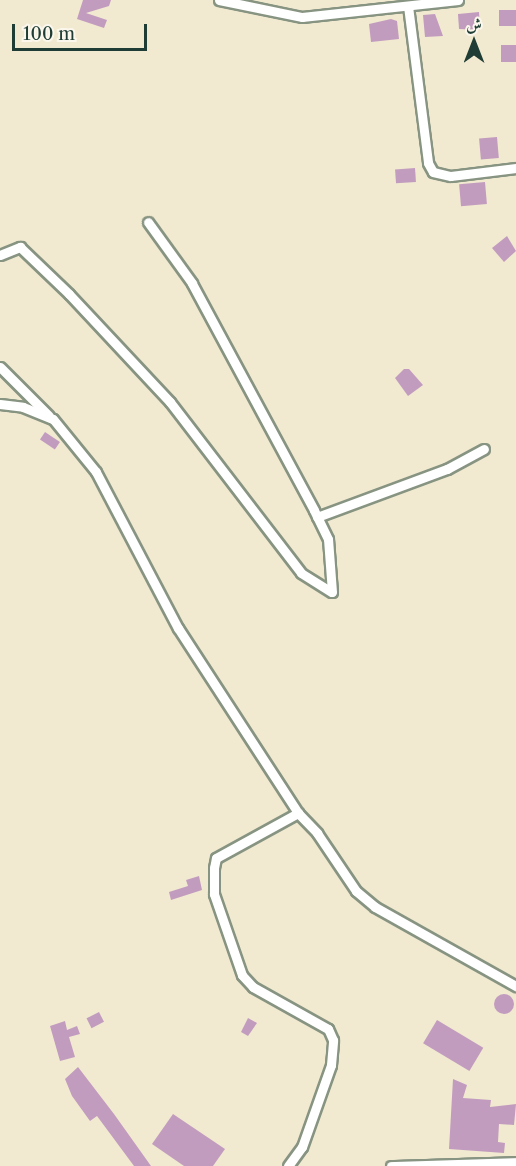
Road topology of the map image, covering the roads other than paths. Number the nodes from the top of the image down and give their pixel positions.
1 (219, 0) edge
2 (458, 0) edge
3 (408, 6) junction
4 (516, 168) edge
5 (148, 222) dead end
6 (0, 255) edge
7 (0, 367) edge
8 (0, 404) edge
9 (53, 419) junction
10 (484, 449) dead end
11 (317, 517) junction
12 (298, 813) junction
13 (516, 986) edge
14 (516, 1162) edge
15 (288, 1166) edge
16 (392, 1166) edge

1 - 3 street
2 - 3 street
3 - 4 street
5 - 11 street
6 - 11 street
7 - 9 street
8 - 9 street
9 - 12 street
10 - 11 street
12 - 13 street
12 - 15 street
14 - 16 street

